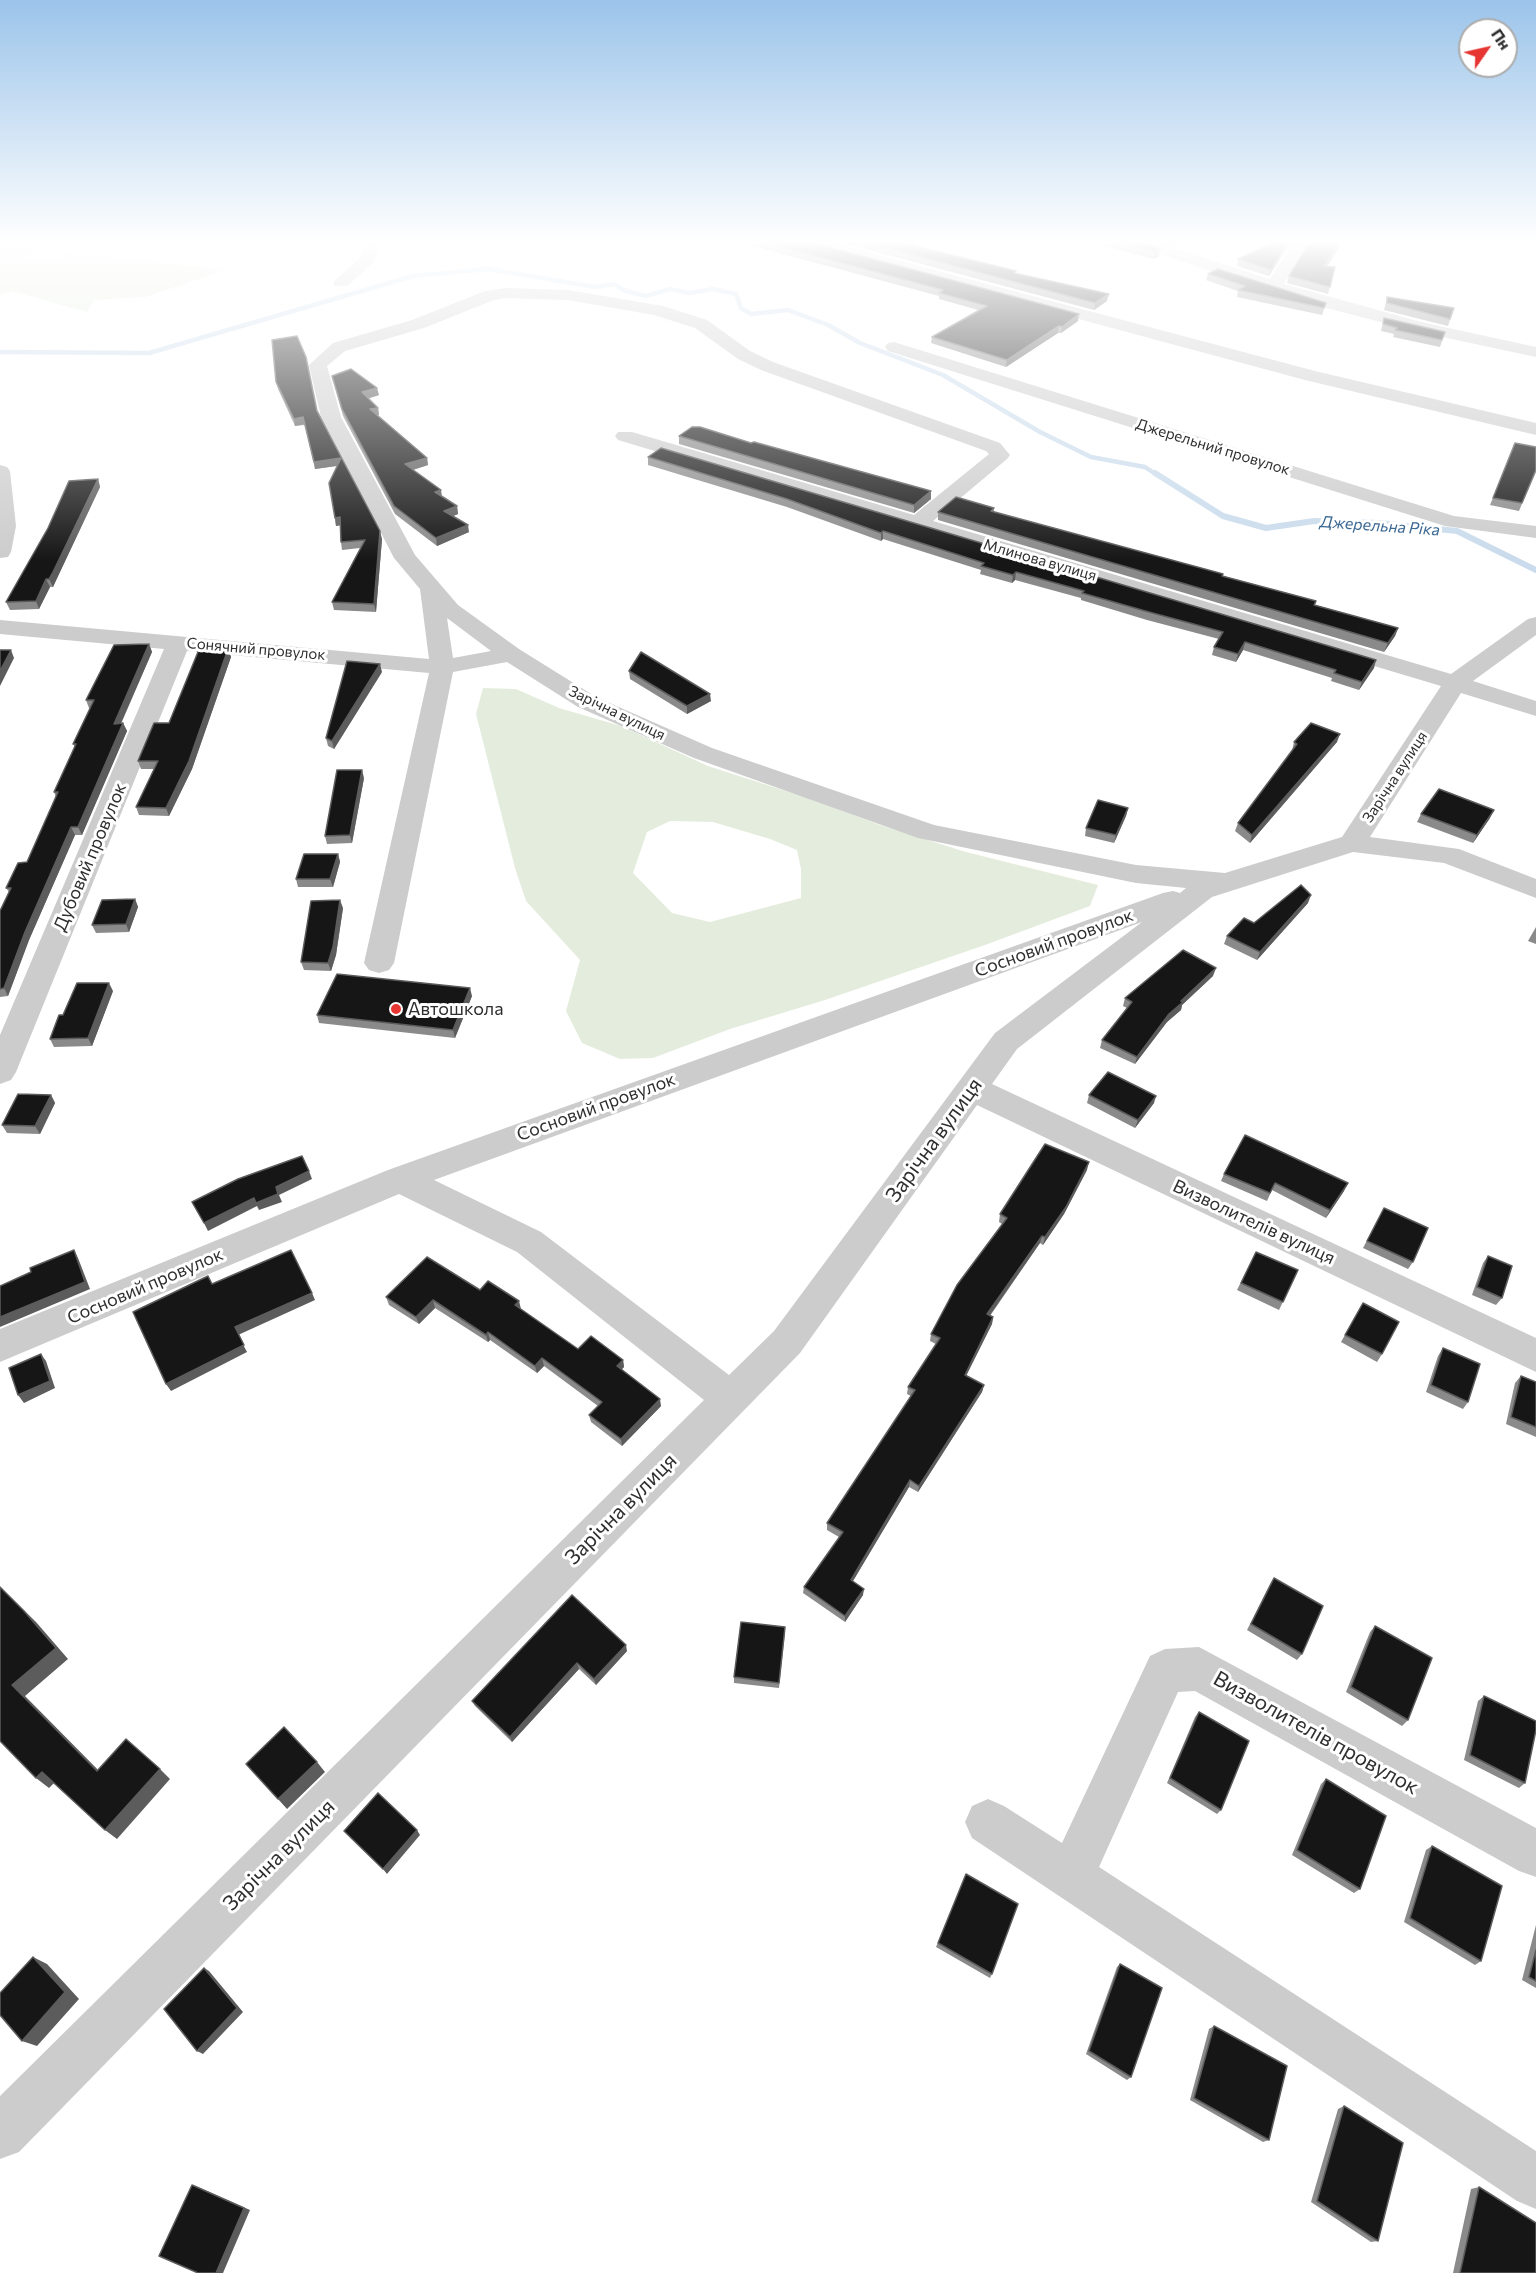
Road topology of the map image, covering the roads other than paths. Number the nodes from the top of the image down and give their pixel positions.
1 (337, 349) edge
2 (736, 349) edge
3 (901, 349) edge
4 (1210, 349) edge
5 (1536, 429) edge
6 (625, 436) dead end
7 (0, 471) edge
8 (916, 524) junction
9 (1536, 532) edge
10 (0, 552) edge
11 (431, 588) junction
12 (1536, 624) edge
13 (0, 627) edge
14 (179, 642) junction
15 (511, 654) junction
16 (442, 667) junction
17 (1455, 683) junction
18 (1536, 710) edge
19 (1352, 843) junction
20 (1213, 886) junction
21 (1536, 889) edge
22 (379, 963) dead end
23 (0, 1072) edge
24 (972, 1088) junction
25 (400, 1179) junction
26 (0, 1346) edge
27 (1536, 1356) edge
28 (731, 1399) junction
29 (988, 1822) dead end
30 (1536, 1854) edge
31 (1070, 1878) junction
32 (0, 2133) edge
33 (1536, 2182) edge

1 - 11 street, Зарічна вулиця
2 - 8 street, Зарічна вулиця
3 - 9 street, Джерельний провулок
4 - 5 street
6 - 8 street, Млинова вулиця
7 - 10 street
8 - 17 street, Млинова вулиця
11 - 15 street, Зарічна вулиця
11 - 16 street
12 - 17 street, Зарічна вулиця
13 - 14 street, Сонячний провулок
14 - 16 street, Сонячний провулок
14 - 23 street, Дубовий провулок
15 - 16 street, Сонячний провулок
15 - 20 street, Зарічна вулиця
16 - 22 street
17 - 18 street, Млинова вулиця
17 - 19 street, Зарічна вулиця
19 - 20 street, Зарічна вулиця
19 - 21 street
20 - 24 street, Зарічна вулиця
20 - 25 street, Сосновий провулок
24 - 27 street, Визволителів вулиця
24 - 28 street, Зарічна вулиця
25 - 26 street, Сосновий провулок
25 - 28 street
28 - 32 street, Зарічна вулиця
29 - 31 street
30 - 31 street, Визволителів провулок
31 - 33 street

